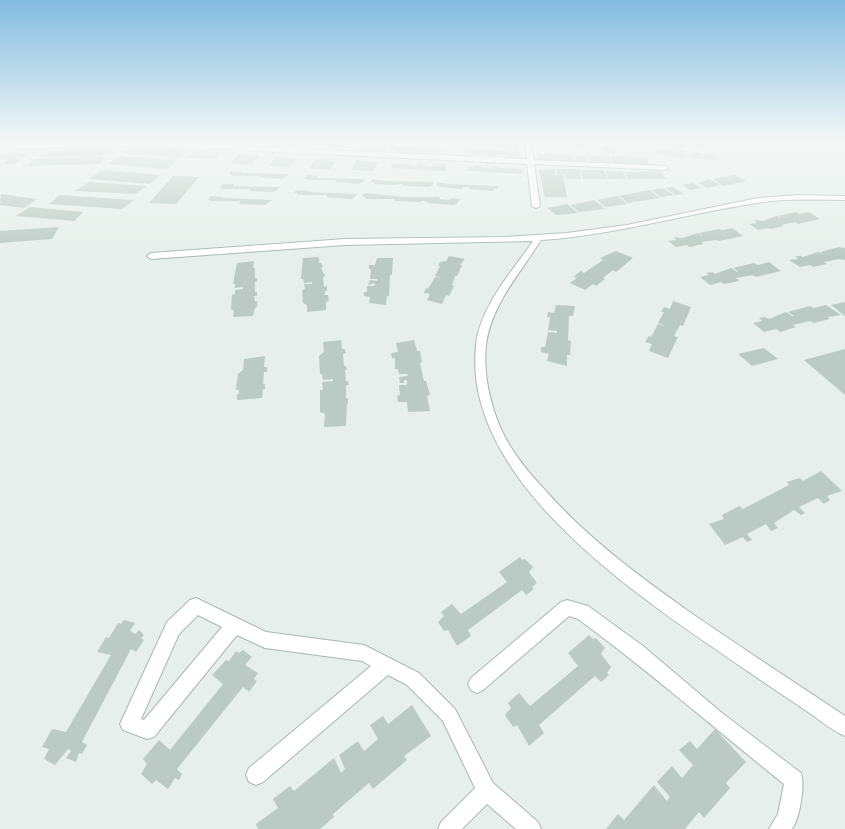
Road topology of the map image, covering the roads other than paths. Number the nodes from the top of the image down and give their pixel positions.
1 (533, 181) edge
2 (845, 198) edge
3 (536, 206) dead end
4 (538, 239) junction
5 (151, 256) dead end
6 (234, 625) junction
7 (386, 665) junction
8 (477, 684) dead end
9 (845, 727) edge
10 (256, 775) dead end
11 (486, 790) junction
12 (448, 829) edge
13 (531, 829) edge
14 (779, 829) edge

1 - 3 street
2 - 4 street
4 - 5 street
4 - 9 street
6 - 6 street
6 - 7 street
7 - 10 street
7 - 11 street
8 - 14 street
11 - 12 street
11 - 13 street

